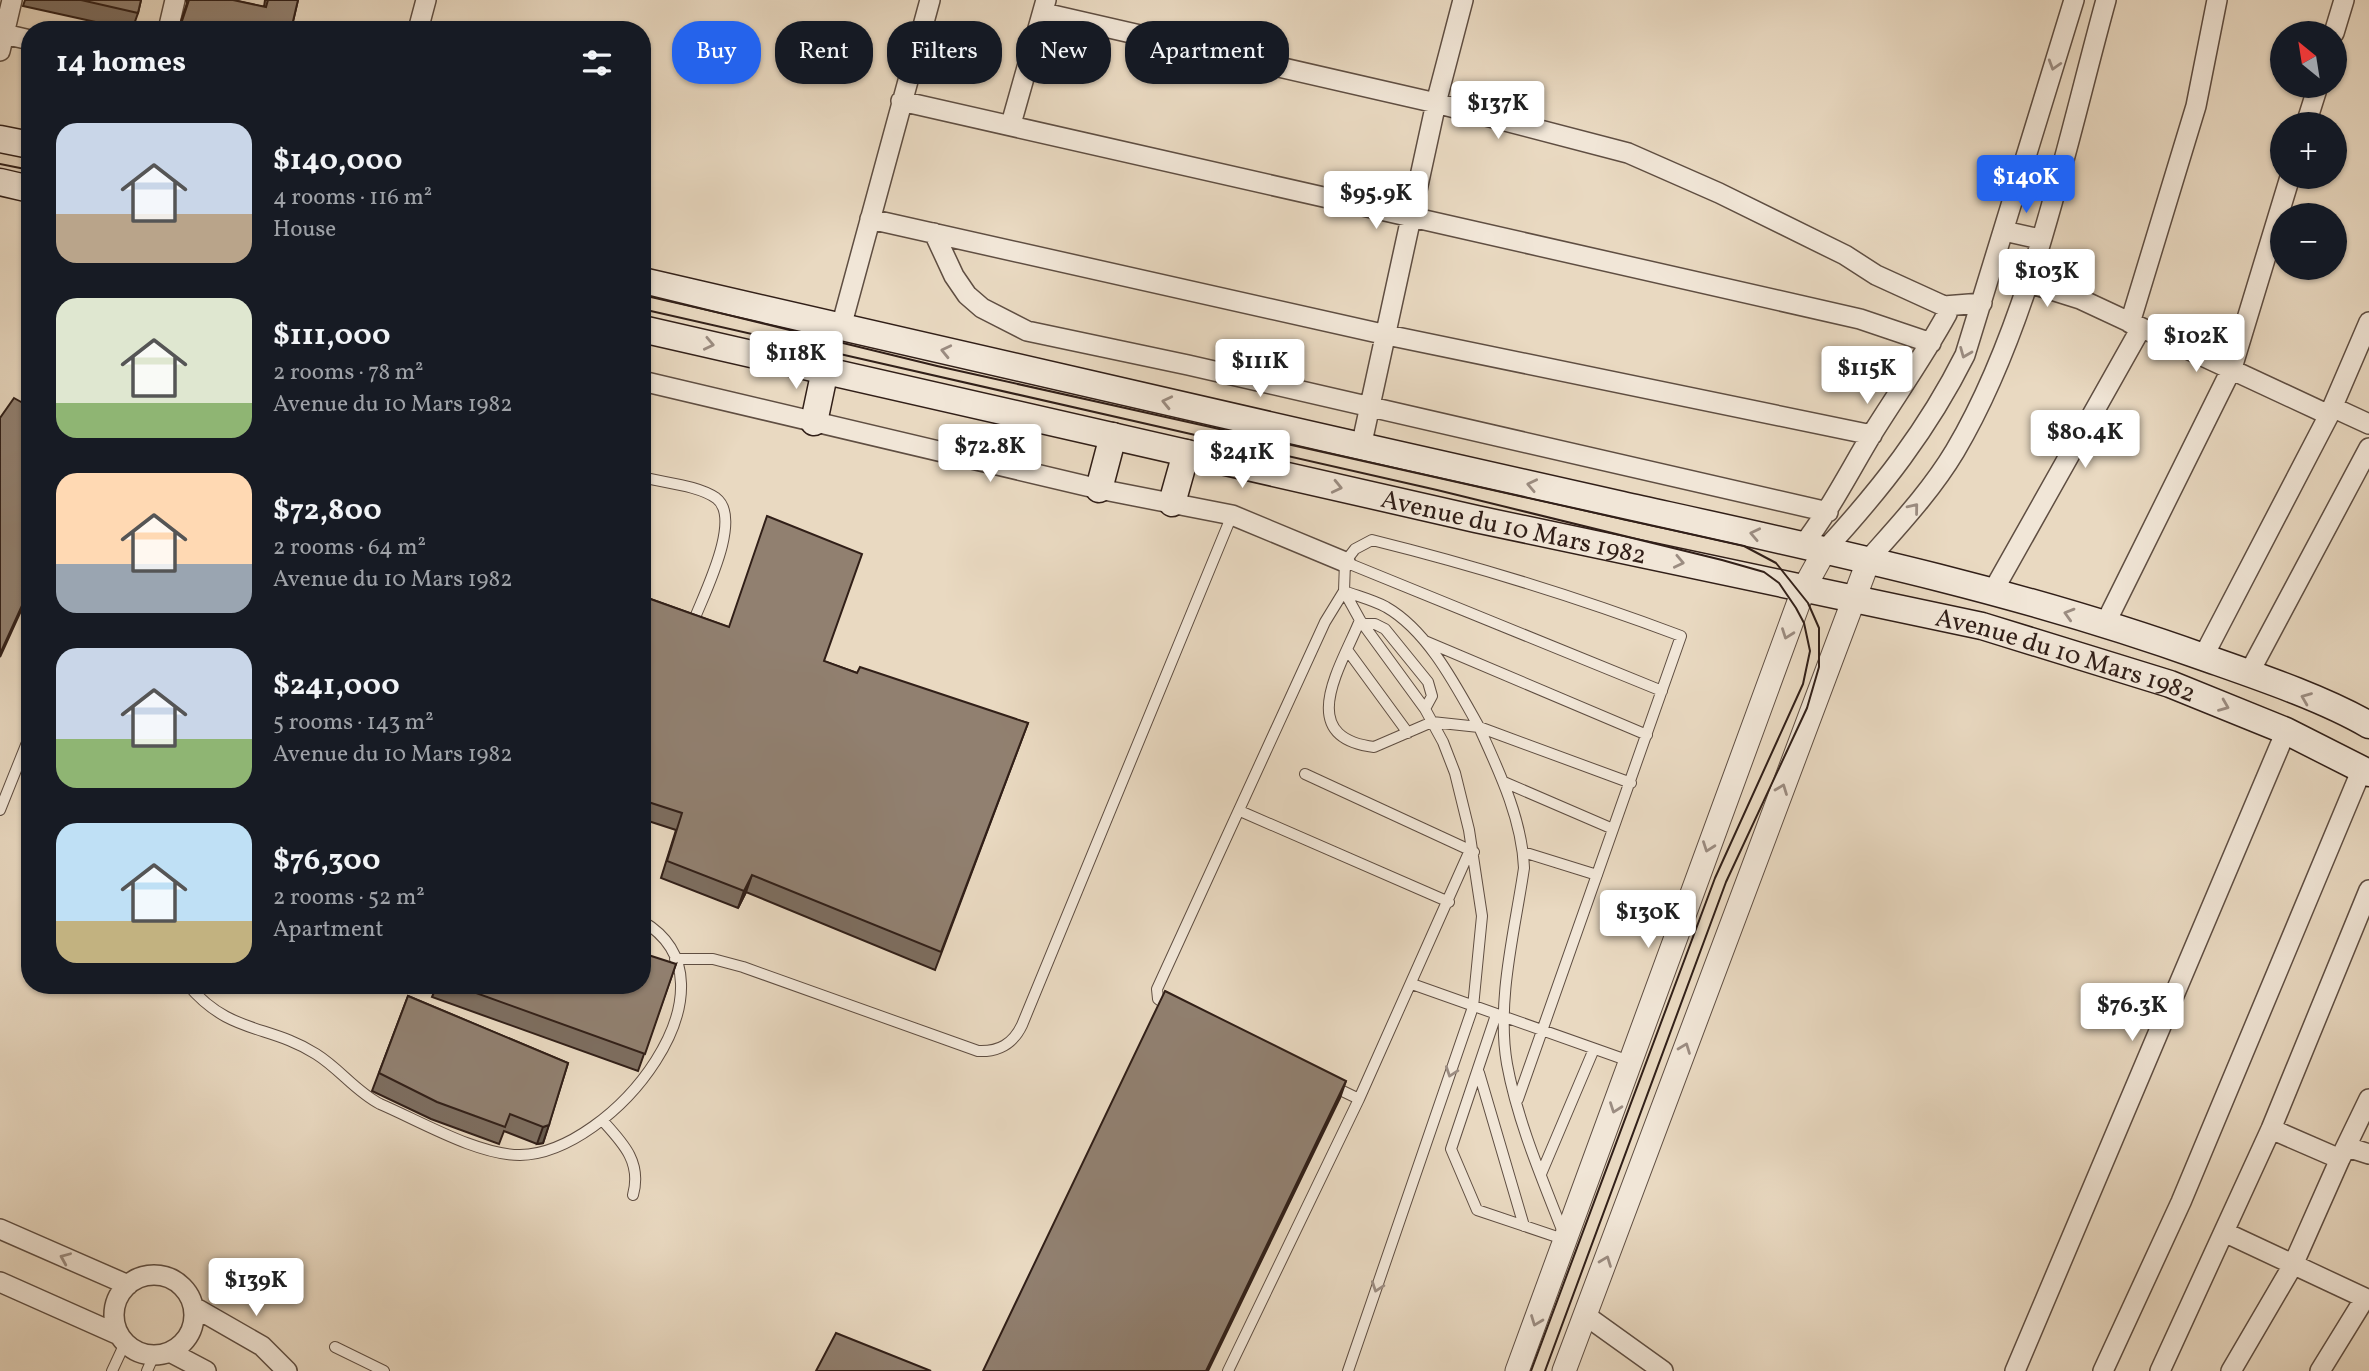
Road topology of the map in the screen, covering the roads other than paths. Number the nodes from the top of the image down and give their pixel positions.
1 (12, 0) edge
2 (175, 0) edge
3 (426, 0) edge
4 (930, 0) edge
5 (1463, 0) edge
6 (2074, 0) edge
7 (2106, 0) edge
8 (2217, 0) edge
9 (2344, 0) edge
10 (1045, 6) edge
11 (170, 21) edge
12 (420, 21) edge
13 (2338, 21) edge
14 (1, 39) edge
15 (21, 40) edge
16 (901, 101) junction
17 (1436, 103) junction
18 (1011, 124) junction
19 (0, 139) edge
20 (21, 143) edge
21 (0, 183) edge
22 (21, 187) edge
23 (2286, 189) edge
24 (870, 219) junction
25 (1412, 219) junction
26 (2004, 231) junction
27 (934, 233) junction
28 (2040, 239) junction
29 (2026, 282) junction
30 (651, 283) edge
31 (1982, 303) junction
32 (1944, 306) junction
33 (2369, 322) edge
34 (2135, 326) junction
35 (841, 327) junction
36 (651, 331) edge
37 (1387, 335) junction
38 (1931, 343) junction
39 (2232, 368) junction
40 (825, 369) junction
41 (651, 383) edge
42 (1371, 407) junction
43 (2331, 411) junction
44 (814, 422) junction
45 (2369, 424) edge
46 (1872, 435) junction
47 (1113, 436) junction
48 (1361, 447) junction
49 (2369, 448) edge
50 (1186, 453) junction
51 (651, 479) edge
52 (1099, 489) junction
53 (1172, 503) junction
54 (1828, 512) junction
55 (1232, 514) junction
56 (1814, 547) junction
57 (1869, 559) junction
58 (1345, 562) junction
59 (1804, 588) junction
60 (1344, 591) junction
61 (1993, 592) junction
62 (1853, 600) junction
63 (694, 620) edge
64 (1362, 622) junction
65 (2105, 624) junction
66 (1423, 640) junction
67 (1348, 651) junction
68 (2203, 657) junction
69 (2249, 673) junction
70 (1662, 691) junction
71 (1425, 709) junction
72 (2367, 718) edge
73 (1432, 722) junction
74 (1479, 727) junction
75 (2286, 731) junction
76 (1408, 733) junction
77 (1647, 735) junction
78 (21, 756) edge
79 (2365, 771) edge
80 (1305, 774) dead end
81 (1504, 782) junction
82 (1631, 783) junction
83 (3, 795) edge
84 (0, 810) edge
85 (1240, 811) junction
86 (1613, 829) junction
87 (1472, 851) junction
88 (1523, 852) junction
89 (1597, 875) junction
90 (2369, 890) edge
91 (1449, 902) junction
92 (651, 928) edge
93 (675, 960) junction
94 (1412, 984) junction
95 (198, 994) edge
96 (1473, 1007) junction
97 (1177, 1011) edge
98 (1500, 1017) junction
99 (1540, 1030) junction
100 (1594, 1049) junction
101 (1632, 1062) junction
102 (1479, 1073) junction
103 (1318, 1079) edge
104 (2369, 1098) edge
105 (1359, 1099) junction
106 (1518, 1099) junction
107 (602, 1120) junction
108 (2271, 1129) junction
109 (2343, 1153) junction
110 (2369, 1154) edge
111 (1541, 1174) junction
112 (634, 1195) dead end
113 (1524, 1226) junction
114 (0, 1229) edge
115 (2224, 1232) junction
116 (1566, 1240) junction
117 (2293, 1265) junction
118 (0, 1282) edge
119 (128, 1285) junction
120 (2367, 1299) edge
121 (194, 1307) junction
122 (1585, 1315) junction
123 (122, 1339) junction
124 (335, 1347) dead end
125 (157, 1359) edge
126 (112, 1371) edge
127 (205, 1371) edge
128 (287, 1371) edge
129 (384, 1371) edge
130 (1228, 1371) edge
131 (1348, 1371) edge
132 (1517, 1371) edge
133 (1564, 1371) edge
134 (1663, 1371) edge
135 (2015, 1371) edge
136 (2103, 1371) edge
137 (2160, 1371) edge
138 (2231, 1371) edge
139 (2320, 1371) edge

1 - 14 street
2 - 11 street
3 - 12 street
4 - 16 street
5 - 17 street
6 -> 26 street
7 - 28 street
8 - 34 street
9 - 13 street
10 - 17 street
10 - 18 street
14 - 15 street
16 - 18 street
16 - 24 street
17 - 25 street
17 - 32 street
18 - 25 street
19 - 20 main road
21 - 22 main road
23 - 39 street
24 - 27 street
24 - 35 street
25 - 37 street
25 - 38 street
26 - 28 street
26 - 31 street
27 - 37 street
27 - 42 street
28 - 29 street
29 - 34 street
57 -> 29 street
30 - 35 main road, Avenue du 10 Mars 1982
31 - 32 street
31 -> 56 street
32 - 38 street
33 - 43 street
34 - 39 street
34 - 61 street
48 -> 35 main road, Avenue du 10 Mars 1982
36 -> 40 main road, Avenue du 10 Mars 1982
37 - 42 street
37 - 46 street
38 - 46 street
39 - 43 street
39 - 65 street
40 - 44 main road
40 - 47 main road, Avenue du 10 Mars 1982
41 - 44 street
42 - 48 street
42 - 54 street
43 - 45 street
43 - 68 street
44 - 52 street
46 - 54 street
47 - 50 main road, Avenue du 10 Mars 1982
47 - 52 main road
56 -> 48 main road, Avenue du 10 Mars 1982
49 - 69 street
50 - 53 main road
50 -> 59 main road, Avenue du 10 Mars 1982
51 - 63 lane
52 - 53 street
53 - 55 street
54 - 56 street
55 - 58 street
55 - 93 lane
56 - 57 main road, Avenue du 10 Mars 1982
56 - 59 street
57 - 61 main road, Avenue du 10 Mars 1982
57 - 62 street
58 - 60 lane
58 - 70 lane
58 - 70 lane
59 - 62 main road, Avenue du 10 Mars 1982
59 -> 101 street
60 - 64 lane
60 - 66 lane
60 - 85 lane
65 -> 61 main road, Avenue du 10 Mars 1982
62 -> 75 main road, Avenue du 10 Mars 1982
122 -> 62 street
64 - 67 lane
64 - 71 lane
64 - 71 lane
65 - 68 main road, Avenue du 10 Mars 1982
66 - 74 lane
66 - 77 lane
67 - 76 lane
67 - 76 lane
68 - 69 main road, Avenue du 10 Mars 1982
72 -> 69 main road, Avenue du 10 Mars 1982
70 - 77 lane
71 - 73 lane
73 - 74 lane
73 - 76 lane
73 - 87 lane
74 - 81 lane
74 - 82 lane
75 - 79 main road, Avenue du 10 Mars 1982
75 - 135 street
77 - 82 lane
78 - 83 lane
79 - 136 street
80 - 87 lane
81 - 86 lane
81 - 88 lane
82 - 86 lane
83 - 84 lane
85 - 91 lane
85 - 97 lane
86 - 89 lane
87 - 91 lane
87 - 96 lane
88 - 89 lane
88 - 98 lane
89 - 99 lane
90 - 108 street
91 - 94 lane
92 - 93 lane
93 - 107 lane
94 - 96 lane
94 - 105 lane
95 - 107 lane
96 - 98 lane
96 -> 131 lane
98 - 99 lane
98 - 102 lane
98 - 106 lane
99 - 100 lane
99 - 106 lane
100 - 101 lane
100 - 111 lane
101 -> 116 street
102 - 113 lane
102 - 113 lane
103 - 105 lane
104 - 109 street
105 - 130 lane
106 - 111 lane
107 - 112 lane
108 - 109 street
108 - 115 street
109 - 110 street
109 - 117 street
111 - 116 lane
113 - 116 lane
119 -> 114 street
115 - 117 street
115 - 137 street
116 -> 132 street
117 - 120 street
117 - 138 street
118 - 123 street
119 - 121 street
119 - 123 street
120 - 139 street
121 - 125 street
121 - 128 street
122 - 133 street
122 - 134 street
123 - 125 street
123 - 126 lane
124 - 129 lane
125 - 127 street

